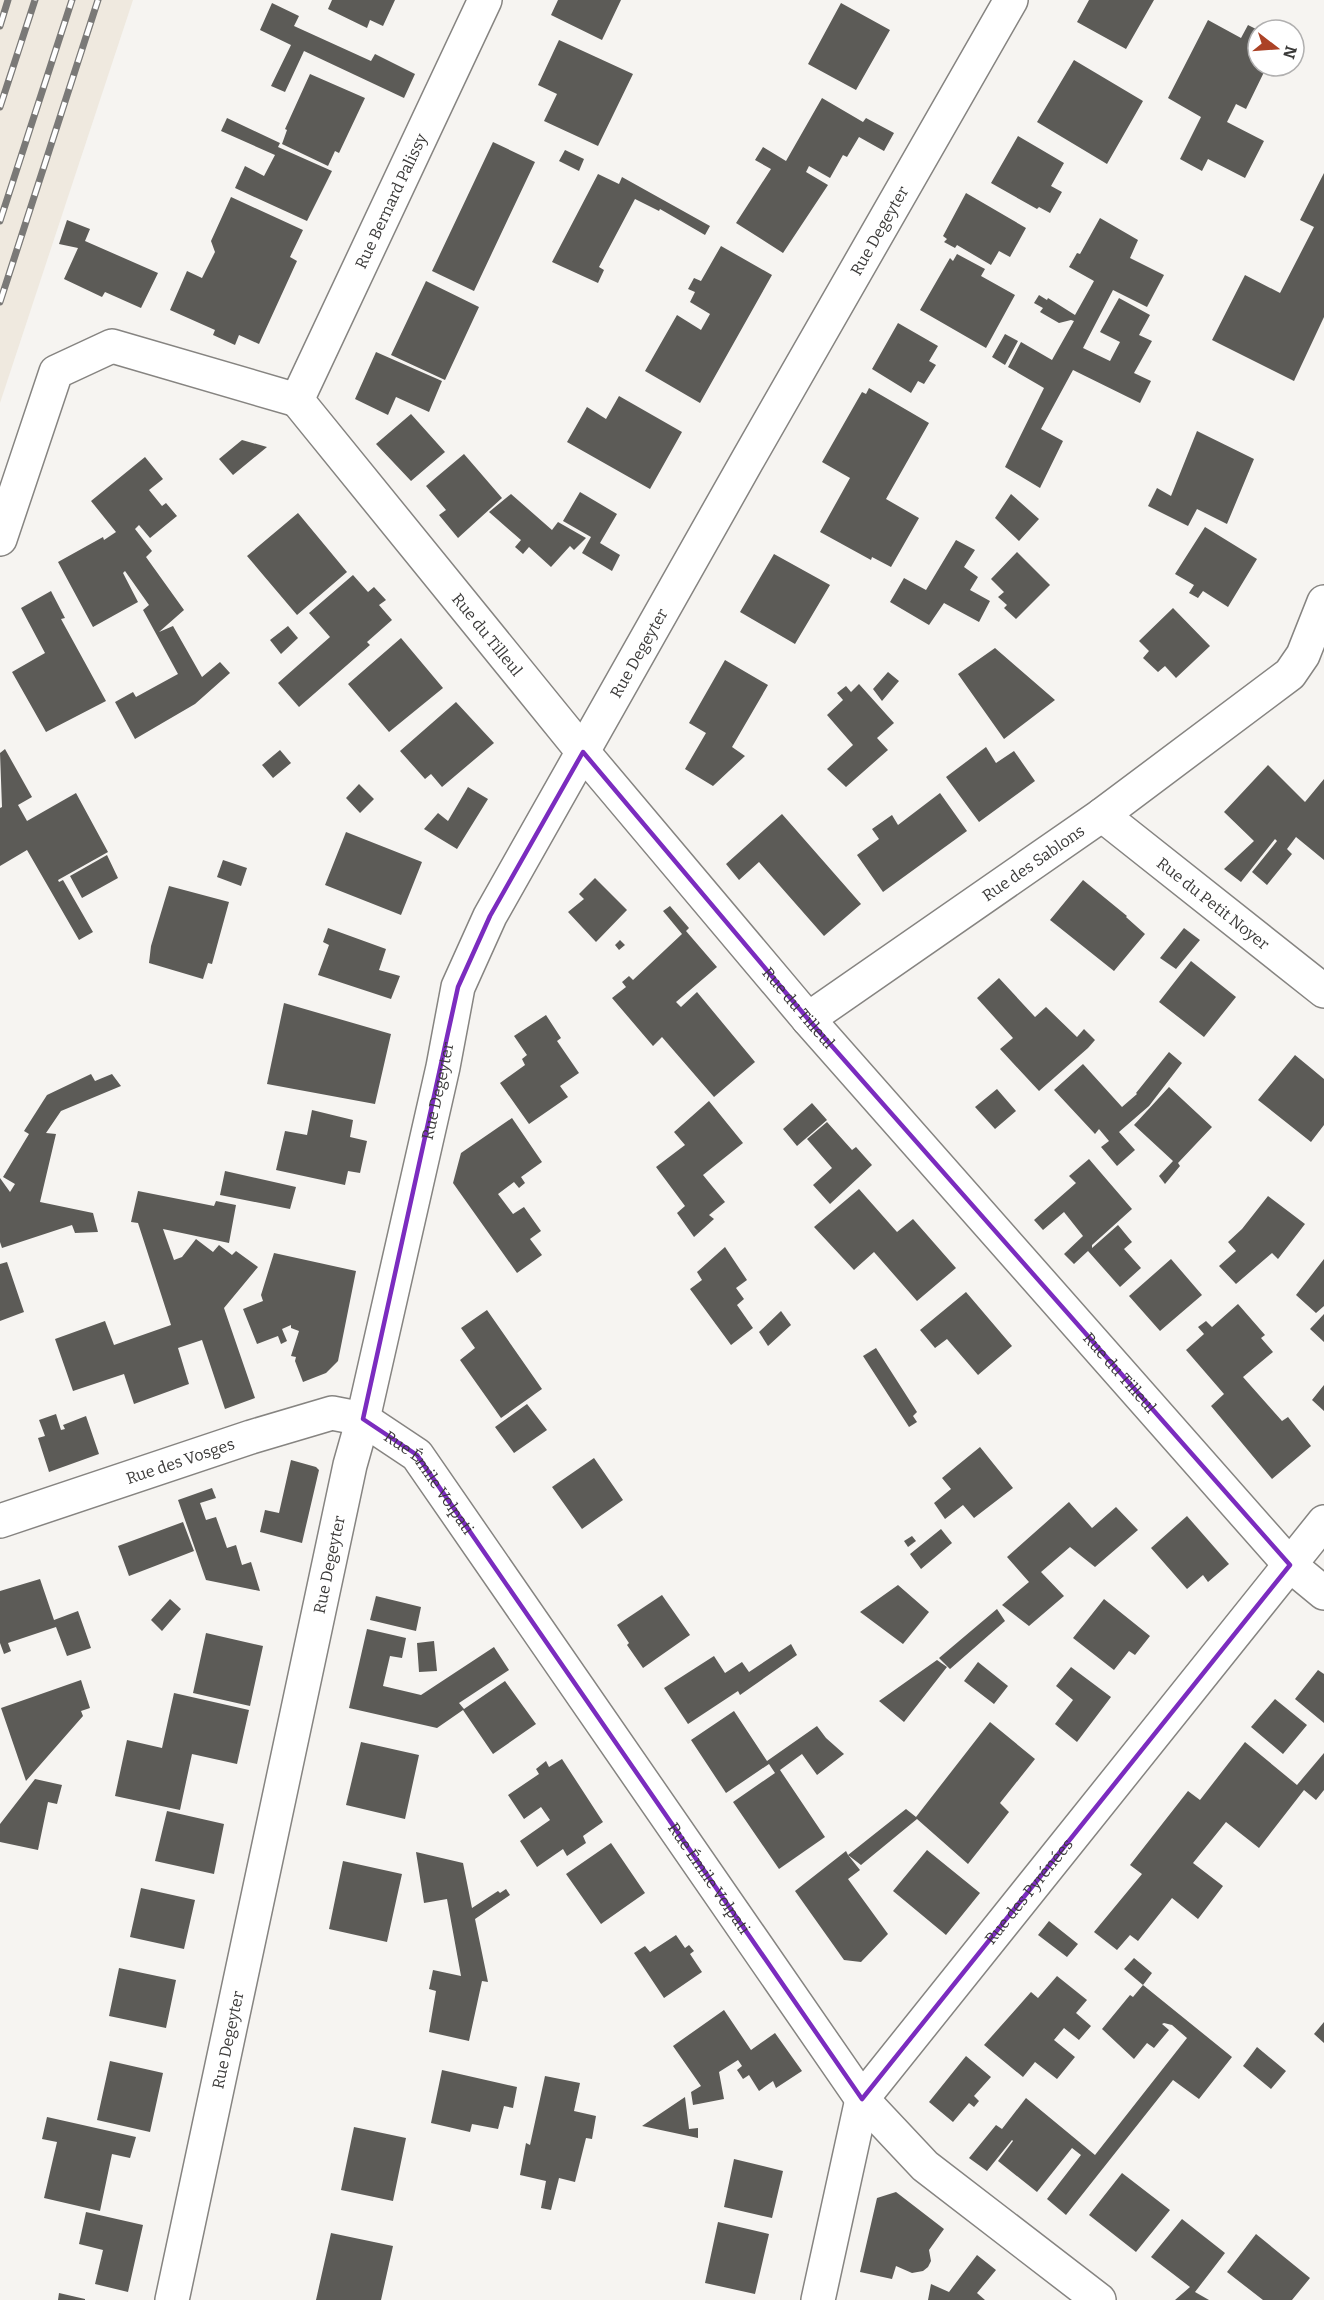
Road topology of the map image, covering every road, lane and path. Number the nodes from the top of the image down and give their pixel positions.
1 (485, 0) edge
2 (1011, 0) edge
3 (297, 400) junction
4 (0, 539) edge
5 (1324, 602) edge
6 (583, 752) junction
7 (1102, 815) junction
8 (1324, 991) edge
9 (808, 1019) junction
10 (363, 1419) junction
11 (0, 1521) edge
12 (1324, 1522) edge
13 (1290, 1565) junction
14 (1324, 1593) edge
15 (862, 2098) junction
16 (171, 2300) edge
17 (818, 2300) edge
18 (1099, 2300) edge

1 - 3 street, Rue Bernard Palissy
2 - 6 street, Rue Degeyter
3 - 4 street
3 - 6 street, Rue du Tilleul
5 - 7 street, Rue des Sablons
6 - 9 street, Rue du Tilleul
6 - 10 street, Rue Degeyter
7 - 8 street, Rue du Petit Noyer
7 - 9 street, Rue des Sablons
9 - 13 street, Rue du Tilleul
10 - 11 street, Rue des Vosges
10 - 15 street, Rue Émile Volpati
10 - 16 street, Rue Degeyter
12 - 13 street, Rue des Pyrénées
13 - 14 street, Rue du Tilleul
13 - 15 street, Rue des Pyrénées
15 - 17 street, Rue des Pyrénées
15 - 18 street, Rue Émile Volpati

